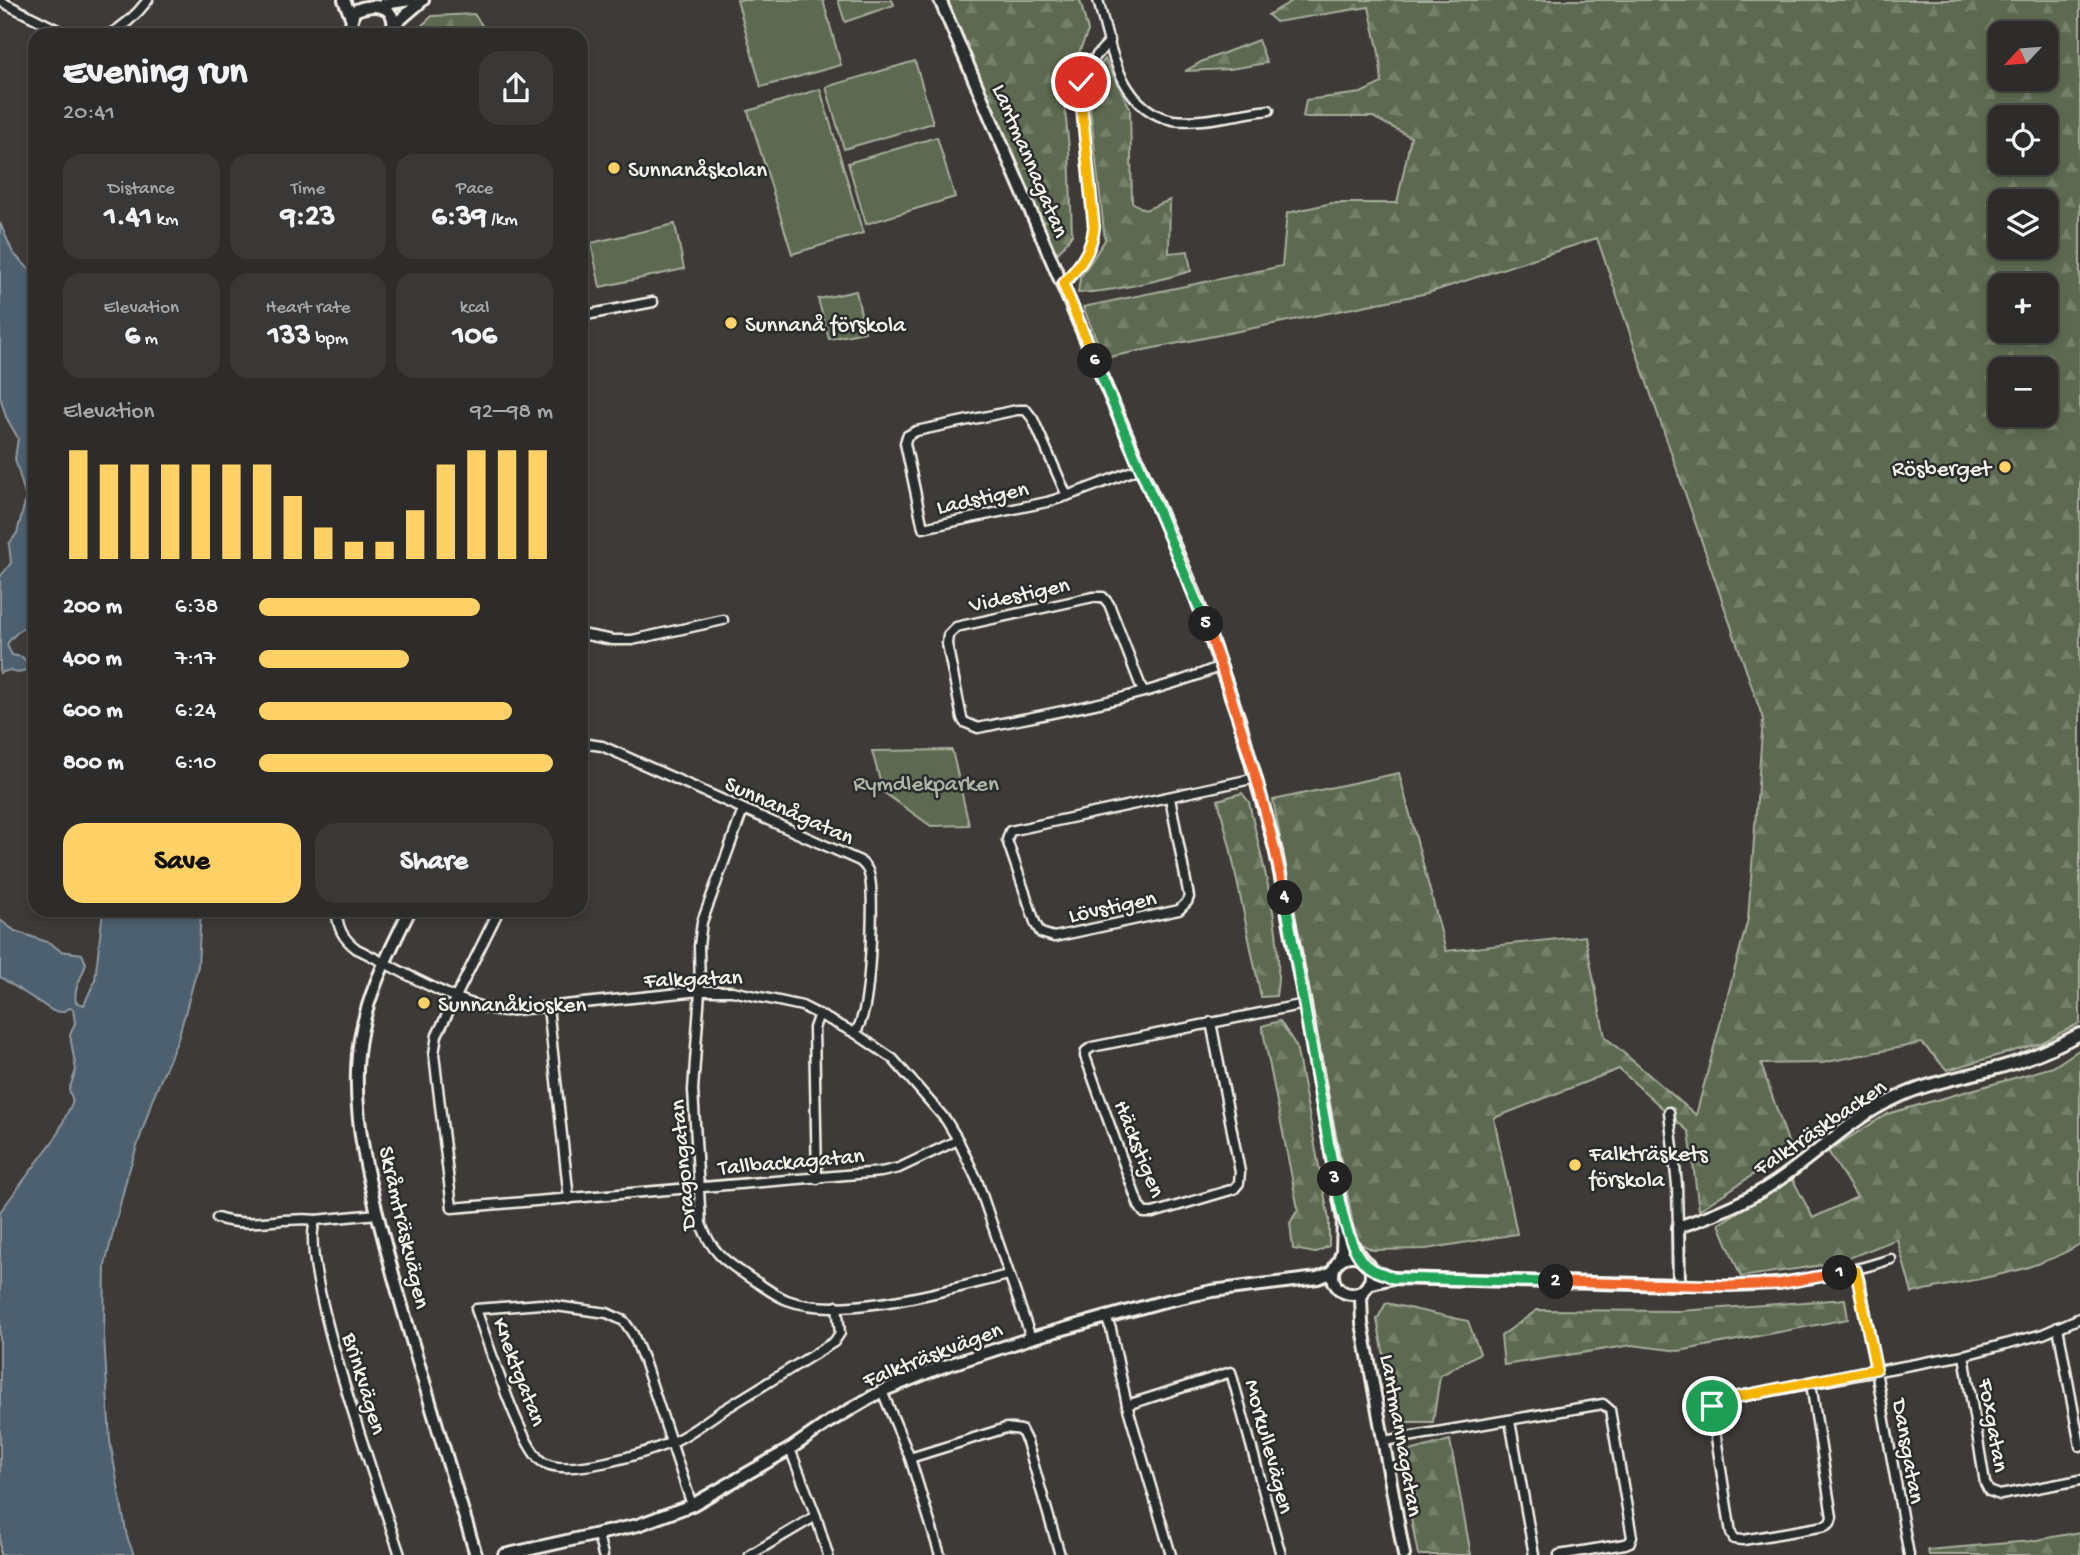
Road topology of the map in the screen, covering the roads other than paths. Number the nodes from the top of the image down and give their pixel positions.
1 (148, 0) edge
2 (344, 0) edge
3 (410, 0) edge
4 (423, 0) edge
5 (940, 0) edge
6 (1098, 0) edge
7 (0, 1) edge
8 (370, 1) edge
9 (384, 4) junction
10 (351, 18) junction
11 (54, 28) edge
12 (117, 28) edge
13 (353, 28) edge
14 (393, 28) edge
15 (396, 28) edge
16 (1110, 41) junction
17 (1269, 110) dead end
18 (1063, 284) junction
19 (653, 302) dead end
20 (588, 315) edge
21 (1140, 468) junction
22 (1066, 496) junction
23 (723, 620) dead end
24 (588, 635) edge
25 (1221, 666) junction
26 (1143, 692) junction
27 (588, 744) edge
28 (1256, 778) junction
29 (1170, 798) junction
30 (743, 810) junction
31 (337, 917) edge
32 (406, 917) edge
33 (495, 917) edge
34 (384, 962) junction
35 (700, 991) junction
36 (455, 997) junction
37 (1306, 1004) junction
38 (548, 1007) junction
39 (820, 1014) junction
40 (1211, 1022) junction
41 (855, 1032) junction
42 (2080, 1034) edge
43 (1669, 1112) dead end
44 (958, 1140) junction
45 (817, 1179) junction
46 (698, 1188) junction
47 (569, 1199) junction
48 (377, 1214) junction
49 (217, 1218) dead end
50 (316, 1220) junction
51 (1343, 1220) junction
52 (1678, 1227) junction
53 (1891, 1259) dead end
54 (1366, 1264) junction
55 (1856, 1271) junction
56 (1008, 1275) junction
57 (1338, 1277) junction
58 (1393, 1278) junction
59 (1679, 1285) junction
60 (1366, 1286) junction
61 (837, 1306) junction
62 (1105, 1317) junction
63 (2080, 1318) edge
64 (1362, 1323) junction
65 (2058, 1328) junction
66 (1031, 1338) junction
67 (1964, 1355) junction
68 (1876, 1369) junction
69 (1811, 1384) junction
70 (882, 1391) junction
71 (1127, 1405) junction
72 (1510, 1421) junction
73 (1384, 1441) junction
74 (672, 1442) junction
75 (2080, 1446) edge
76 (790, 1449) junction
77 (909, 1458) junction
78 (2080, 1480) edge
79 (692, 1505) junction
80 (816, 1516) junction
81 (598, 1535) junction
82 (400, 1555) edge
83 (476, 1555) edge
84 (504, 1555) edge
85 (603, 1555) edge
86 (750, 1555) edge
87 (828, 1555) edge
88 (940, 1555) edge
89 (1060, 1555) edge
90 (1171, 1555) edge
91 (1281, 1555) edge
92 (1404, 1555) edge
93 (1534, 1555) edge
94 (1559, 1555) edge
95 (1909, 1555) edge

1 - 12 street
2 - 10 street
3 - 9 street
4 - 15 street
5 - 18 street, Lantmannagatan
6 - 16 street
7 - 11 street
8 - 9 street
8 - 10 street
9 - 14 street
10 - 13 street
16 - 17 street
16 - 18 street
18 - 21 street, Lantmannagatan
19 - 20 street
21 - 22 street, Ladstigen
21 - 25 street, Lantmannagatan
22 - 22 street, Ladstigen
23 - 24 street
25 - 26 street, Videstigen
25 - 28 street, Lantmannagatan
26 - 26 street, Videstigen
27 - 30 street, Sunnanågatan
28 - 29 street, Lövstigen
28 - 37 street, Lantmannagatan
29 - 29 street, Lövstigen
30 - 35 street, Dragongatan
30 - 41 street, Sunnanågatan
31 - 34 street, Falkgatan
32 - 34 street, Skråmträskvägen
33 - 36 street
34 - 36 street, Falkgatan
34 - 48 street, Skråmträskvägen
35 - 38 street, Falkgatan
35 - 39 street, Falkgatan
35 - 46 street, Dragongatan
36 - 38 street, Falkgatan
36 - 47 street, Tallbackagatan
37 - 40 street, Häckstigen
37 - 51 street, Lantmannagatan
38 - 47 street
39 - 41 street, Falkgatan
39 - 45 street
40 - 40 street, Häckstigen
41 - 44 street, Falkgatan
42 - 52 street, Falkträskbacken
43 - 52 street
44 - 45 street, Tallbackagatan
44 - 56 street, Falkgatan
45 - 46 street, Tallbackagatan
46 - 47 street, Tallbackagatan
46 - 61 street, Dragongatan
48 - 50 street
48 - 83 street, Skråmträskvägen
49 - 50 street
50 - 82 street, Brinkvägen
51 - 54 street, Lantmannagatan
51 - 57 street, Lantmannagatan
52 - 59 street
53 - 55 street
54 - 57 street
54 - 58 street
54 - 60 street, Lantmannagatan
55 - 59 street
55 - 68 street, Dansgatan
56 - 61 street, Dragongatan
56 - 66 street, Falkgatan
57 - 60 street
57 - 62 street, Falkträskvägen
57 - 64 street, Lantmannagatan
58 - 59 street
58 - 60 street
60 - 64 street, Lantmannagatan
61 - 74 street
62 - 66 street, Falkträskvägen
62 - 71 street
63 - 65 street
64 - 73 street, Lantmannagatan
65 - 67 street
65 - 75 street
66 - 70 street, Falkträskvägen
67 - 68 street
67 - 78 street, Foxgatan
68 - 69 street
68 - 95 street, Dansgatan
69 - 69 street
70 - 76 street, Falkträskvägen
70 - 77 street
71 - 90 street
71 - 91 street, Morkullevägen
72 - 73 street
72 - 93 street
72 - 94 street
73 - 92 street, Lantmannagatan
74 - 74 street, Knektgatan
74 - 79 street, Knektgatan
76 - 79 street, Falkträskvägen
76 - 80 street
77 - 88 street
77 - 89 street
79 - 81 street, Falkträskvägen
80 - 86 street
80 - 87 street
81 - 84 street, Falkträskvägen
81 - 85 street

